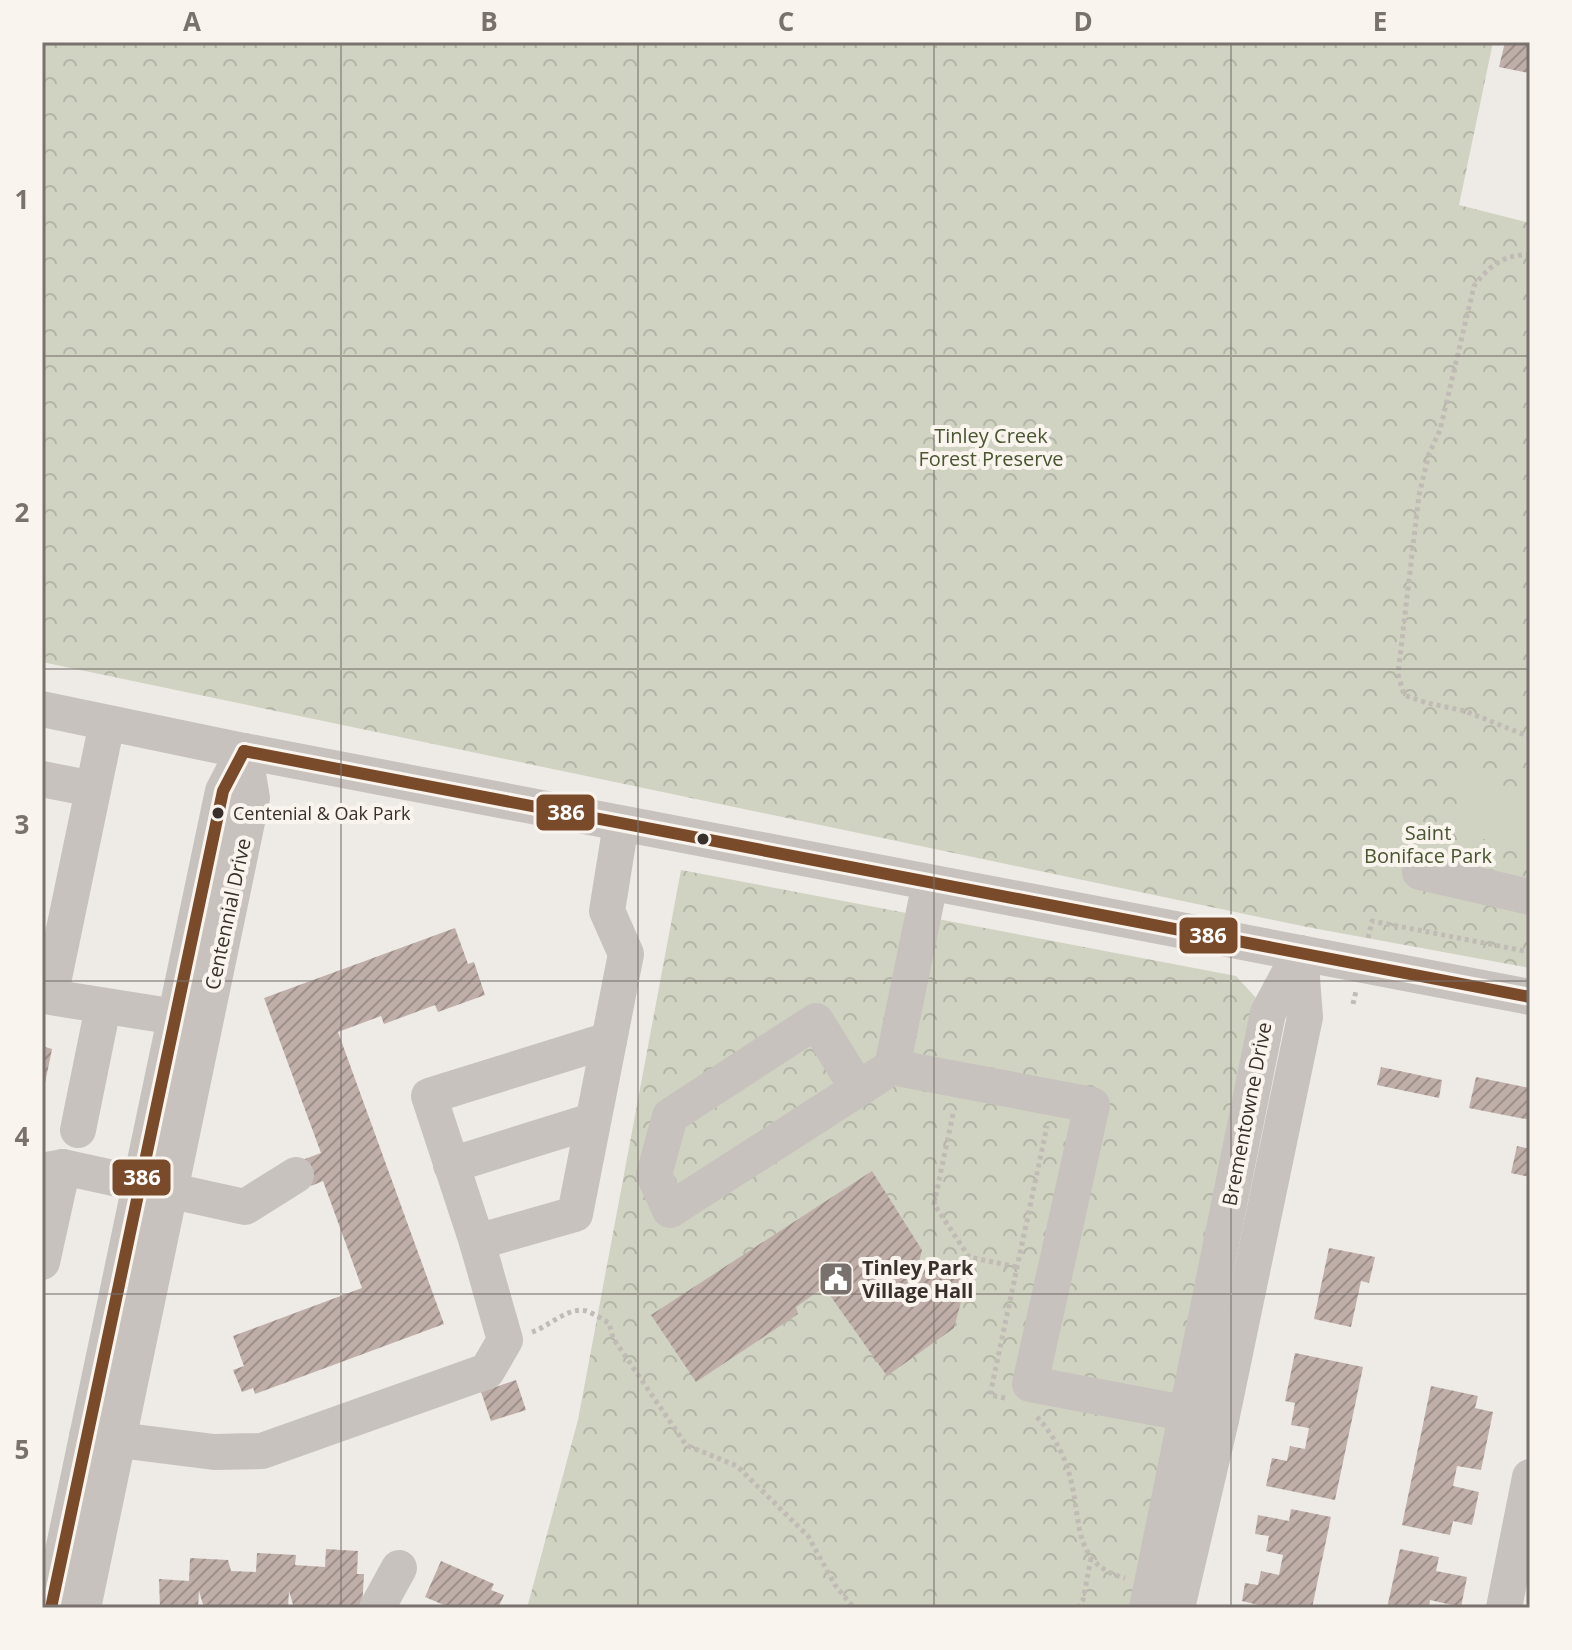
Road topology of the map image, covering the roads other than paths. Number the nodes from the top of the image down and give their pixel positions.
1 (42, 709) edge
2 (107, 723) junction
3 (244, 751) junction
4 (42, 779) edge
5 (93, 789) junction
6 (621, 824) junction
7 (1420, 872) dead end
8 (930, 883) junction
9 (1530, 897) edge
10 (1300, 953) junction
11 (1530, 997) edge
12 (103, 1007) junction
13 (191, 1020) junction
14 (609, 1040) junction
15 (892, 1067) junction
16 (858, 1089) junction
17 (592, 1121) junction
18 (78, 1130) dead end
19 (451, 1165) junction
20 (53, 1169) edge
21 (296, 1175) dead end
22 (156, 1187) junction
23 (477, 1242) junction
24 (42, 1262) edge
25 (1204, 1417) junction
26 (103, 1438) junction
27 (1530, 1477) edge
28 (399, 1568) dead end
29 (1165, 1592) edge
30 (51, 1608) edge
31 (83, 1608) edge
32 (377, 1608) edge
33 (1504, 1608) edge

1 - 2 street
2 - 3 street
2 - 5 street
3 - 6 street
3 - 13 street, Centennial Drive
4 - 5 street
5 - 12 street
6 - 8 street
6 - 14 street
7 - 9 street
8 - 10 street
8 - 15 street
10 - 11 street
10 - 25 street, Brementowne Drive
12 - 13 street
12 - 18 street
13 - 22 street, Centennial Drive
14 - 17 street
14 - 19 street
15 - 16 street
15 - 25 street
16 - 16 street
17 - 19 street
17 - 23 street
19 - 23 street
20 - 22 street
20 - 24 street
21 - 22 street
22 - 26 street, Centennial Drive
23 - 26 street
25 - 29 street, Brementowne Drive
26 - 30 street, Centennial Drive
26 - 31 street, Centennial Drive
27 - 33 street
28 - 32 street

